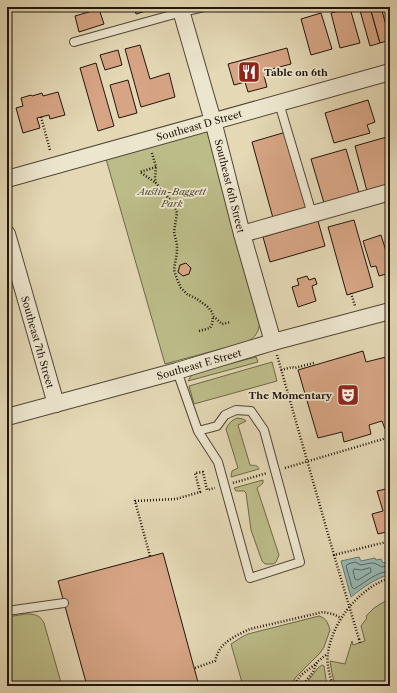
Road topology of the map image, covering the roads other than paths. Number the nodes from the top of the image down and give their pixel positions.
1 (204, 7) edge
2 (181, 10) edge
3 (74, 42) dead end
4 (390, 72) edge
5 (279, 103) junction
6 (213, 121) junction
7 (7, 179) edge
8 (390, 192) edge
9 (312, 214) junction
10 (7, 234) edge
11 (242, 234) junction
12 (390, 311) edge
13 (273, 342) junction
14 (176, 371) junction
15 (56, 404) junction
16 (7, 417) edge
17 (198, 431) junction
18 (64, 603) dead end
19 (7, 611) edge

1 - 2 lane
2 - 3 lane
2 - 6 street, Southeast 6th Street
4 - 5 street, Southeast D Street
5 - 6 street, Southeast D Street
5 - 9 lane
6 - 7 street, Southeast D Street
6 - 11 street, Southeast 6th Street
8 - 9 street
9 - 11 street
10 - 15 street, Southeast 7th Street
11 - 13 street, Southeast 6th Street
12 - 13 street, Southeast E Street
13 - 14 street, Southeast E Street
14 - 15 street, Southeast E Street
14 - 17 lane
15 - 16 street, Southeast E Street
17 - 17 lane
18 - 19 lane

